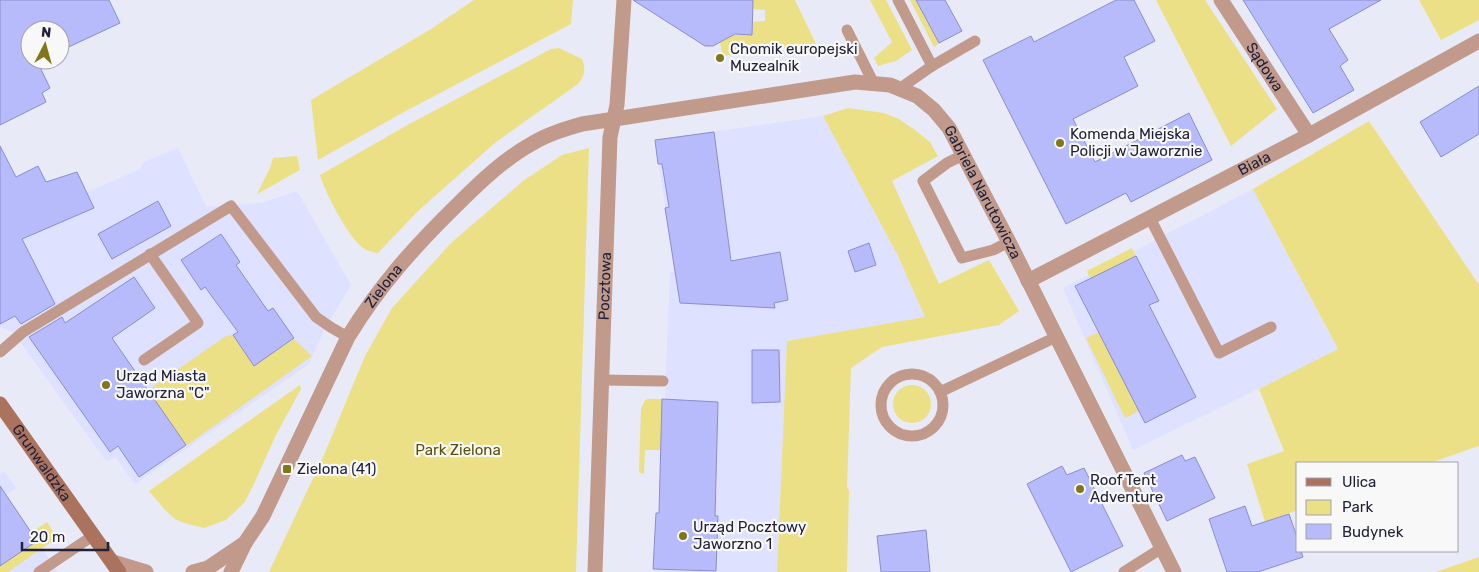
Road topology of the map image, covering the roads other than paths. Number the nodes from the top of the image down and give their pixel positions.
1 (624, 0) edge
2 (898, 0) edge
3 (1221, 0) edge
4 (847, 30) dead end
5 (975, 41) dead end
6 (1479, 41) edge
7 (932, 66) junction
8 (874, 84) junction
9 (899, 89) junction
10 (616, 112) junction
11 (1309, 135) junction
12 (963, 155) junction
13 (1150, 218) junction
14 (1008, 242) junction
15 (150, 254) junction
16 (1028, 281) junction
17 (1271, 327) dead end
18 (348, 337) junction
19 (1056, 337) junction
20 (2, 350) edge
21 (144, 360) dead end
22 (602, 380) junction
23 (663, 381) dead end
24 (940, 392) junction
25 (3, 414) edge
26 (94, 535) junction
27 (245, 543) junction
28 (1162, 548) junction
29 (116, 567) edge
30 (39, 572) edge
31 (146, 572) edge
32 (193, 572) edge
33 (232, 572) edge
34 (595, 572) edge
35 (1124, 572) edge
36 (1174, 572) edge

1 - 10 street, Pocztowa
2 - 7 lane
3 - 11 street, Sądowa
4 - 8 lane
5 - 7 lane
6 - 11 street, Biała
7 - 9 lane
8 - 9 street, Gabriela Narutowicza
8 - 10 street, Gabriela Narutowicza
9 - 12 street, Gabriela Narutowicza
10 - 18 street, Zielona
10 - 22 street, Pocztowa
11 - 13 street, Biała
12 - 14 street, Gabriela Narutowicza
12 - 14 lane
13 - 16 street, Biała
13 - 17 lane
14 - 16 street, Gabriela Narutowicza
15 - 18 lane
15 - 20 lane
15 - 21 lane
16 - 19 street, Gabriela Narutowicza
18 - 27 street, Zielona
19 - 24 lane
19 - 28 street, Gabriela Narutowicza
22 - 23 lane
22 - 34 street, Pocztowa
24 - 24 lane
25 - 26 street, Grunwaldzka
26 - 29 street, Grunwaldzka
26 - 30 lane
27 - 32 street, Zielona
27 - 33 street, Zielona
28 - 35 lane
28 - 36 street, Gabriela Narutowicza
29 - 31 street

